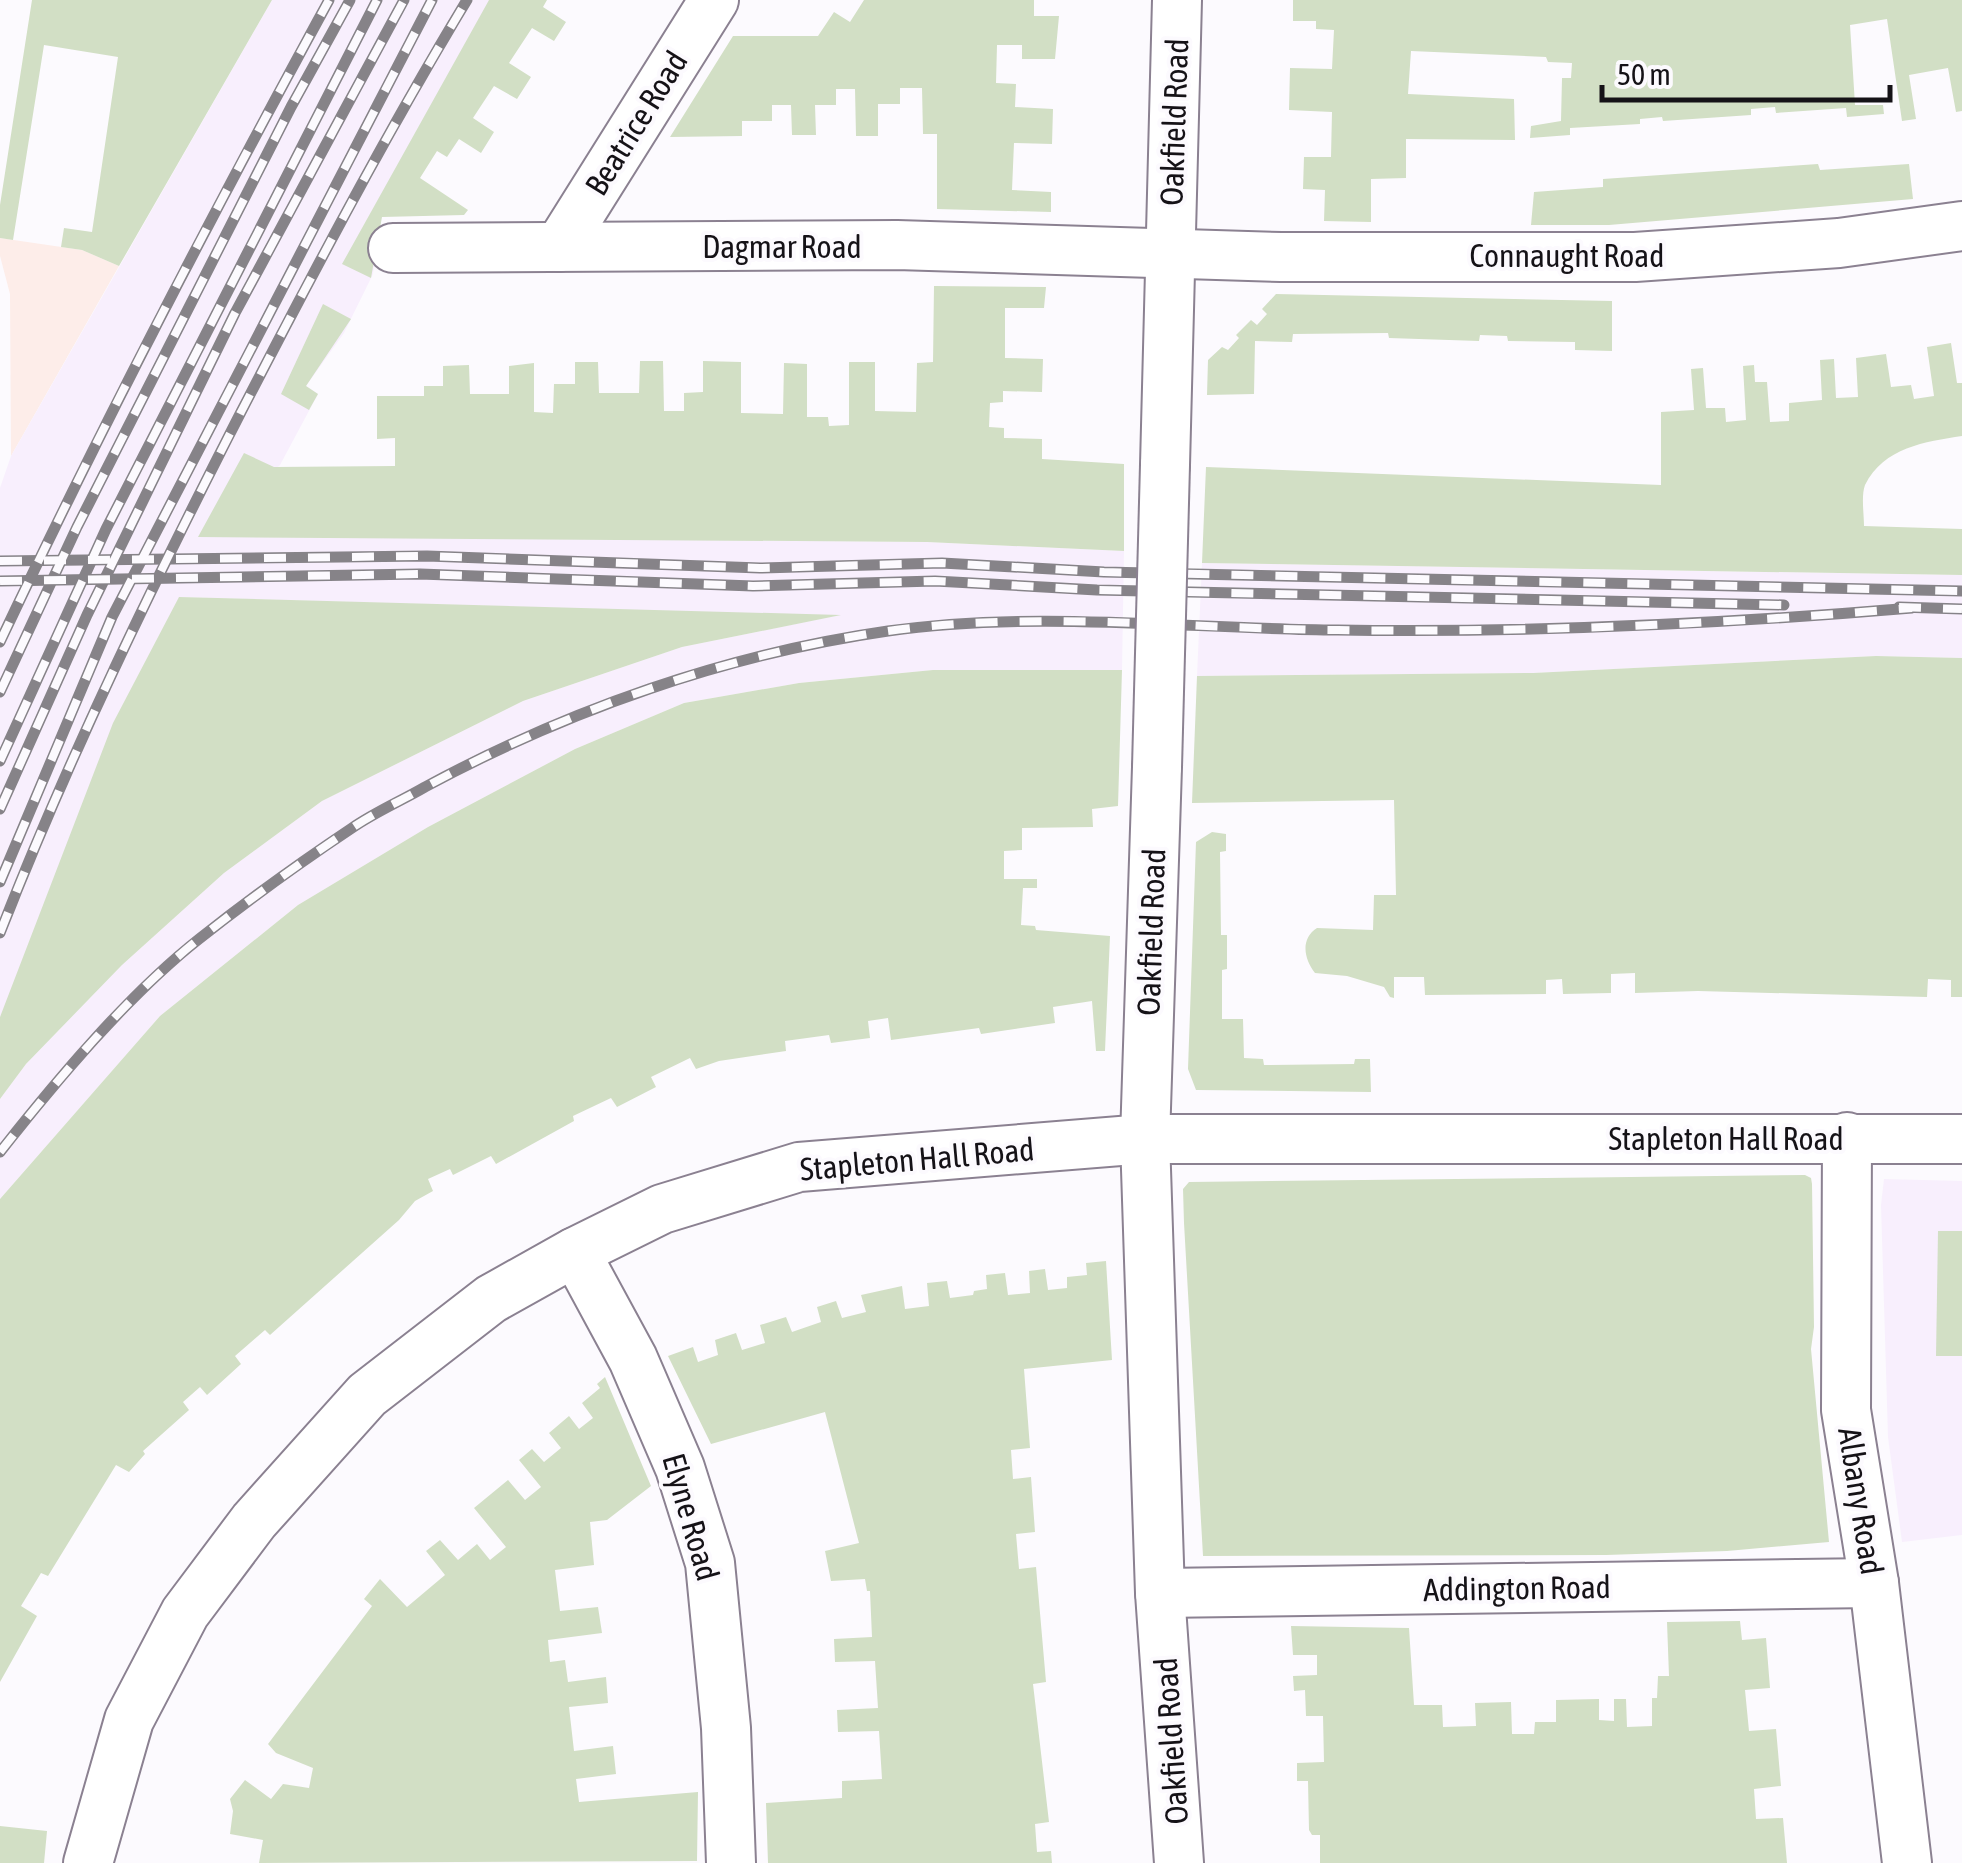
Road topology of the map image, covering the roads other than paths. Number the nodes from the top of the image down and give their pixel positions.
1 (714, 0) edge
2 (1177, 0) edge
3 (1962, 226) edge
4 (558, 247) junction
5 (393, 248) dead end
6 (1170, 254) junction
7 (1847, 1137) junction
8 (1145, 1139) junction
9 (1962, 1139) edge
10 (575, 1252) junction
11 (1874, 1583) junction
12 (1160, 1593) junction
13 (88, 1863) edge
14 (731, 1863) edge
15 (1179, 1863) edge
16 (1907, 1863) edge

1 - 4 street, Beatrice Road
2 - 6 street, Oakfield Road
3 - 6 street, Connaught Road
4 - 5 street, Dagmar Road
4 - 6 street, Dagmar Road
6 - 8 street, Oakfield Road, bridge
7 - 8 street, Stapleton Hall Road
7 - 9 street, Stapleton Hall Road
7 - 11 street, Albany Road
8 - 10 street, Stapleton Hall Road
8 - 12 street, Oakfield Road
10 - 13 street, Stapleton Hall Road
10 - 14 street, Elyne Road
11 - 12 street, Addington Road
11 - 16 street, Albany Road
12 - 15 street, Oakfield Road

